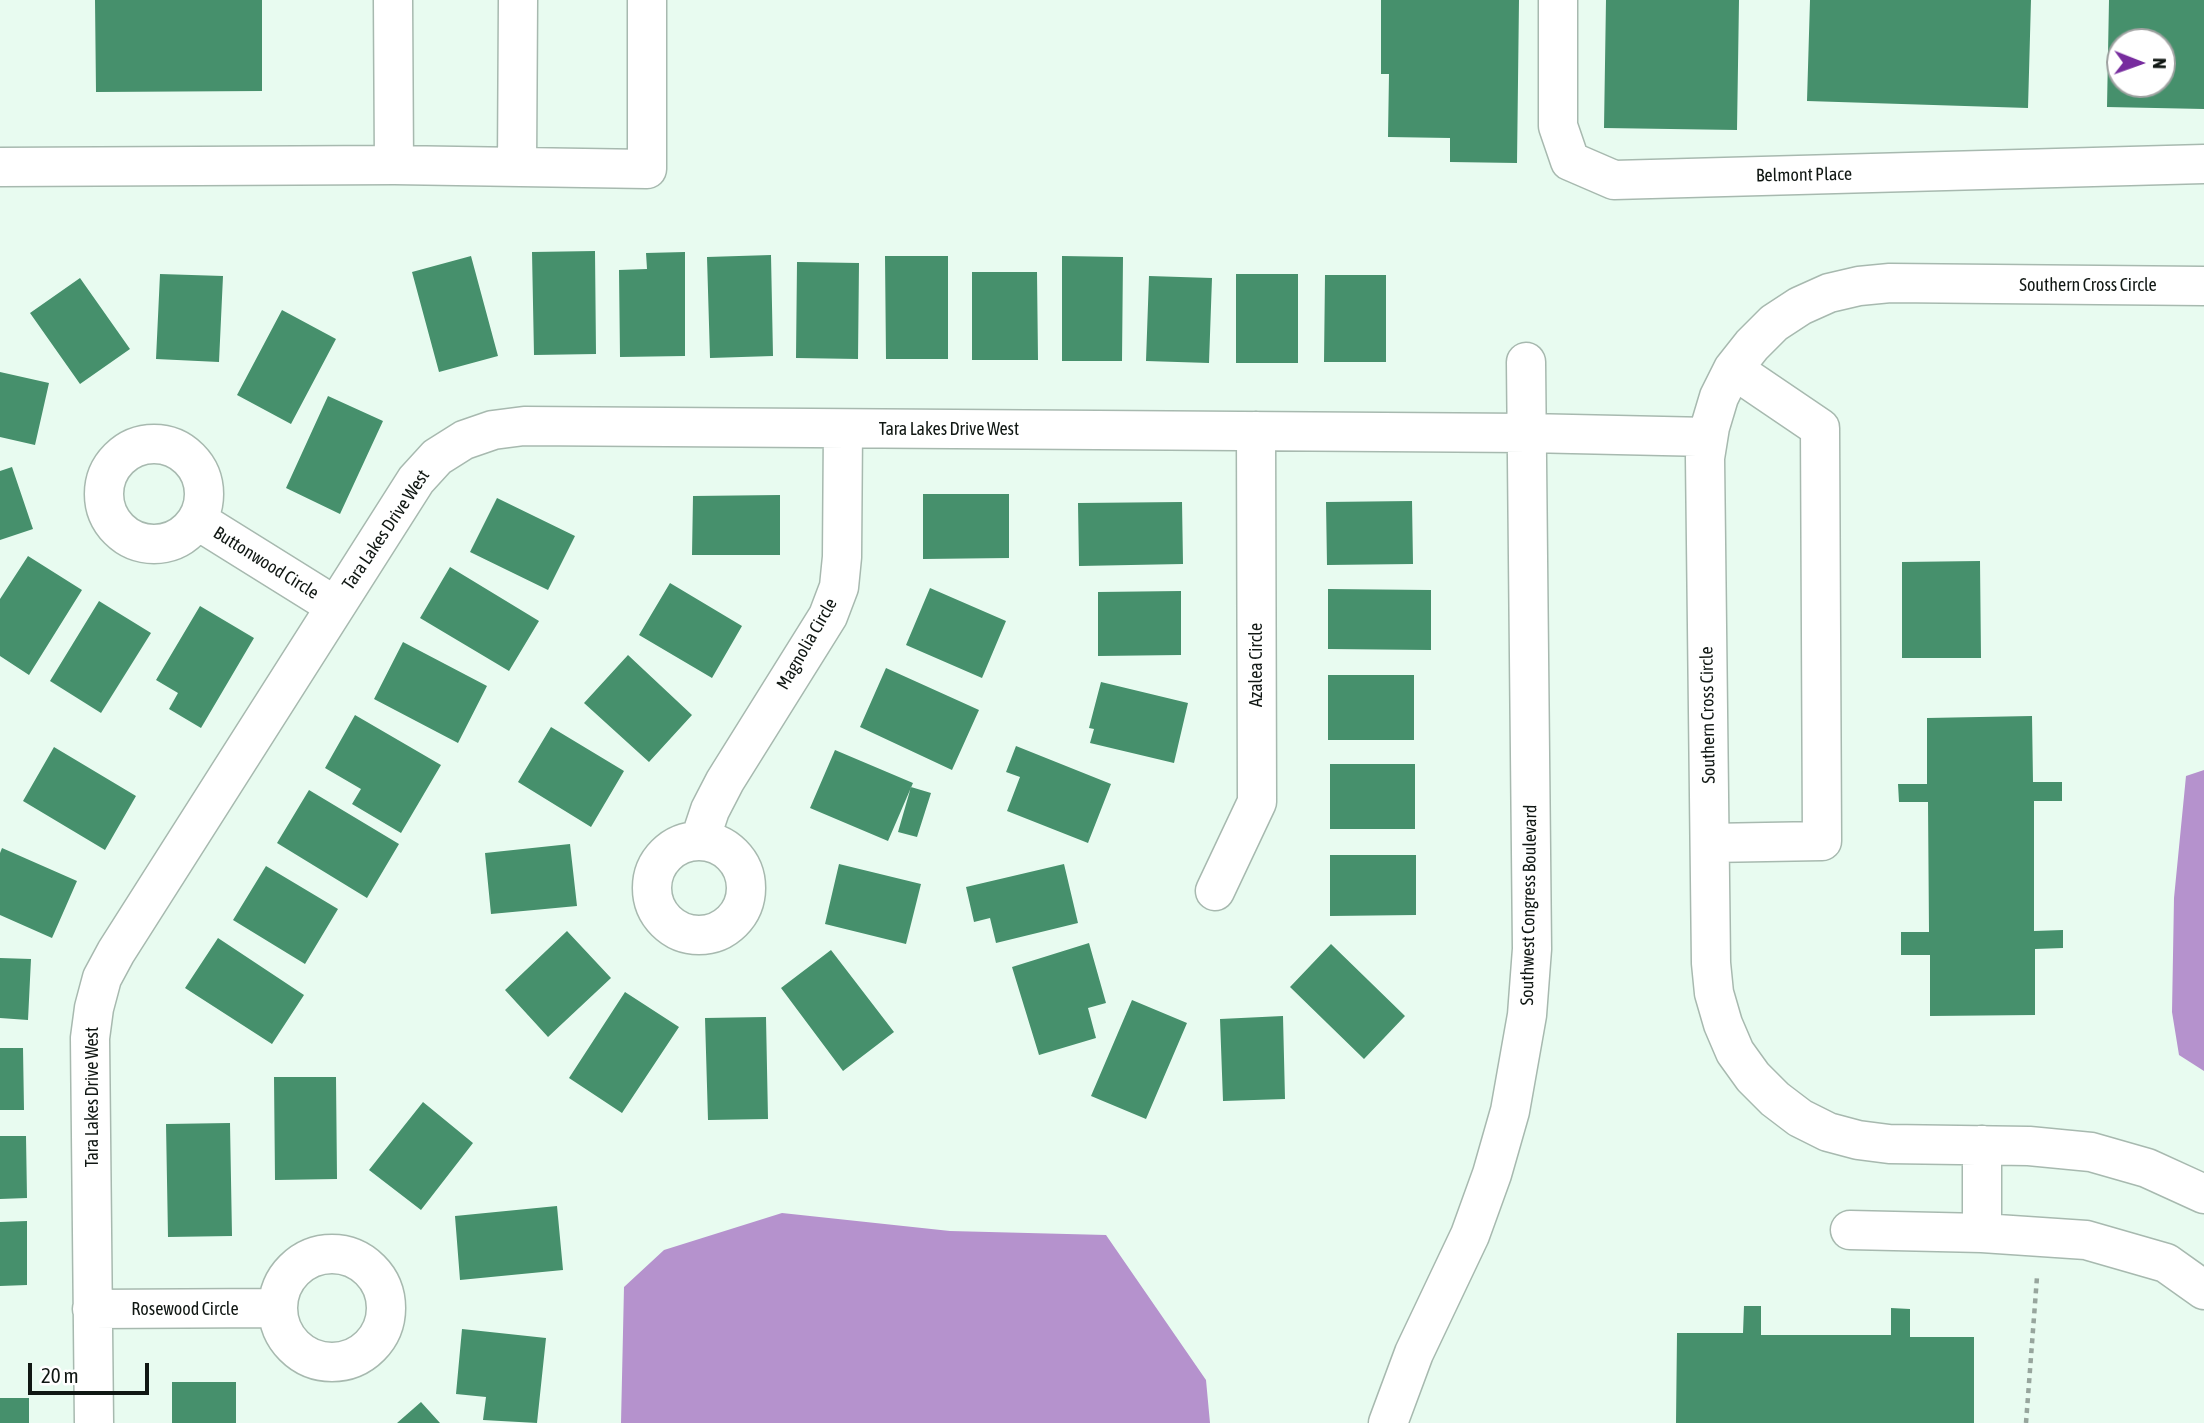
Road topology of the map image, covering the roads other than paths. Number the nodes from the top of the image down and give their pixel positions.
1 (393, 0) edge
2 (518, 0) edge
3 (647, 0) edge
4 (1558, 0) edge
5 (2204, 164) edge
6 (394, 166) junction
7 (0, 167) edge
8 (517, 167) junction
9 (2204, 286) edge
10 (1526, 362) dead end
11 (1733, 369) junction
12 (843, 429) junction
13 (1256, 431) junction
14 (1527, 433) junction
15 (1708, 437) junction
16 (197, 520) dead end
17 (335, 606) junction
18 (700, 840) dead end
19 (1710, 843) junction
20 (1215, 891) dead end
21 (1982, 1145) junction
22 (2204, 1194) edge
23 (1850, 1230) dead end
24 (1982, 1233) junction
25 (2204, 1290) edge
26 (277, 1308) dead end
27 (92, 1309) junction
28 (94, 1423) edge
29 (1388, 1423) edge

1 - 6 street
2 - 8 street
3 - 8 street
4 - 5 street, Belmont Place
6 - 7 street
6 - 8 street
9 - 11 street, Southern Cross Circle
10 - 14 street, Southwest Congress Boulevard
11 - 15 street, Southern Cross Circle
11 - 19 street
12 - 13 street, Tara Lakes Drive West
12 - 17 street, Tara Lakes Drive West
12 - 18 street, Magnolia Circle
13 - 14 street, Tara Lakes Drive West
13 - 20 street, Azalea Circle
14 - 15 street, Tara Lakes Drive West
14 - 29 street, Southwest Congress Boulevard
15 - 19 street, Southern Cross Circle
16 - 17 street, Buttonwood Circle
17 - 27 street, Tara Lakes Drive West
19 - 21 street, Southern Cross Circle
21 - 22 street, Southern Cross Circle
21 - 24 street
23 - 24 street
24 - 25 street
26 - 27 street, Rosewood Circle
27 - 28 street, Tara Lakes Drive West

